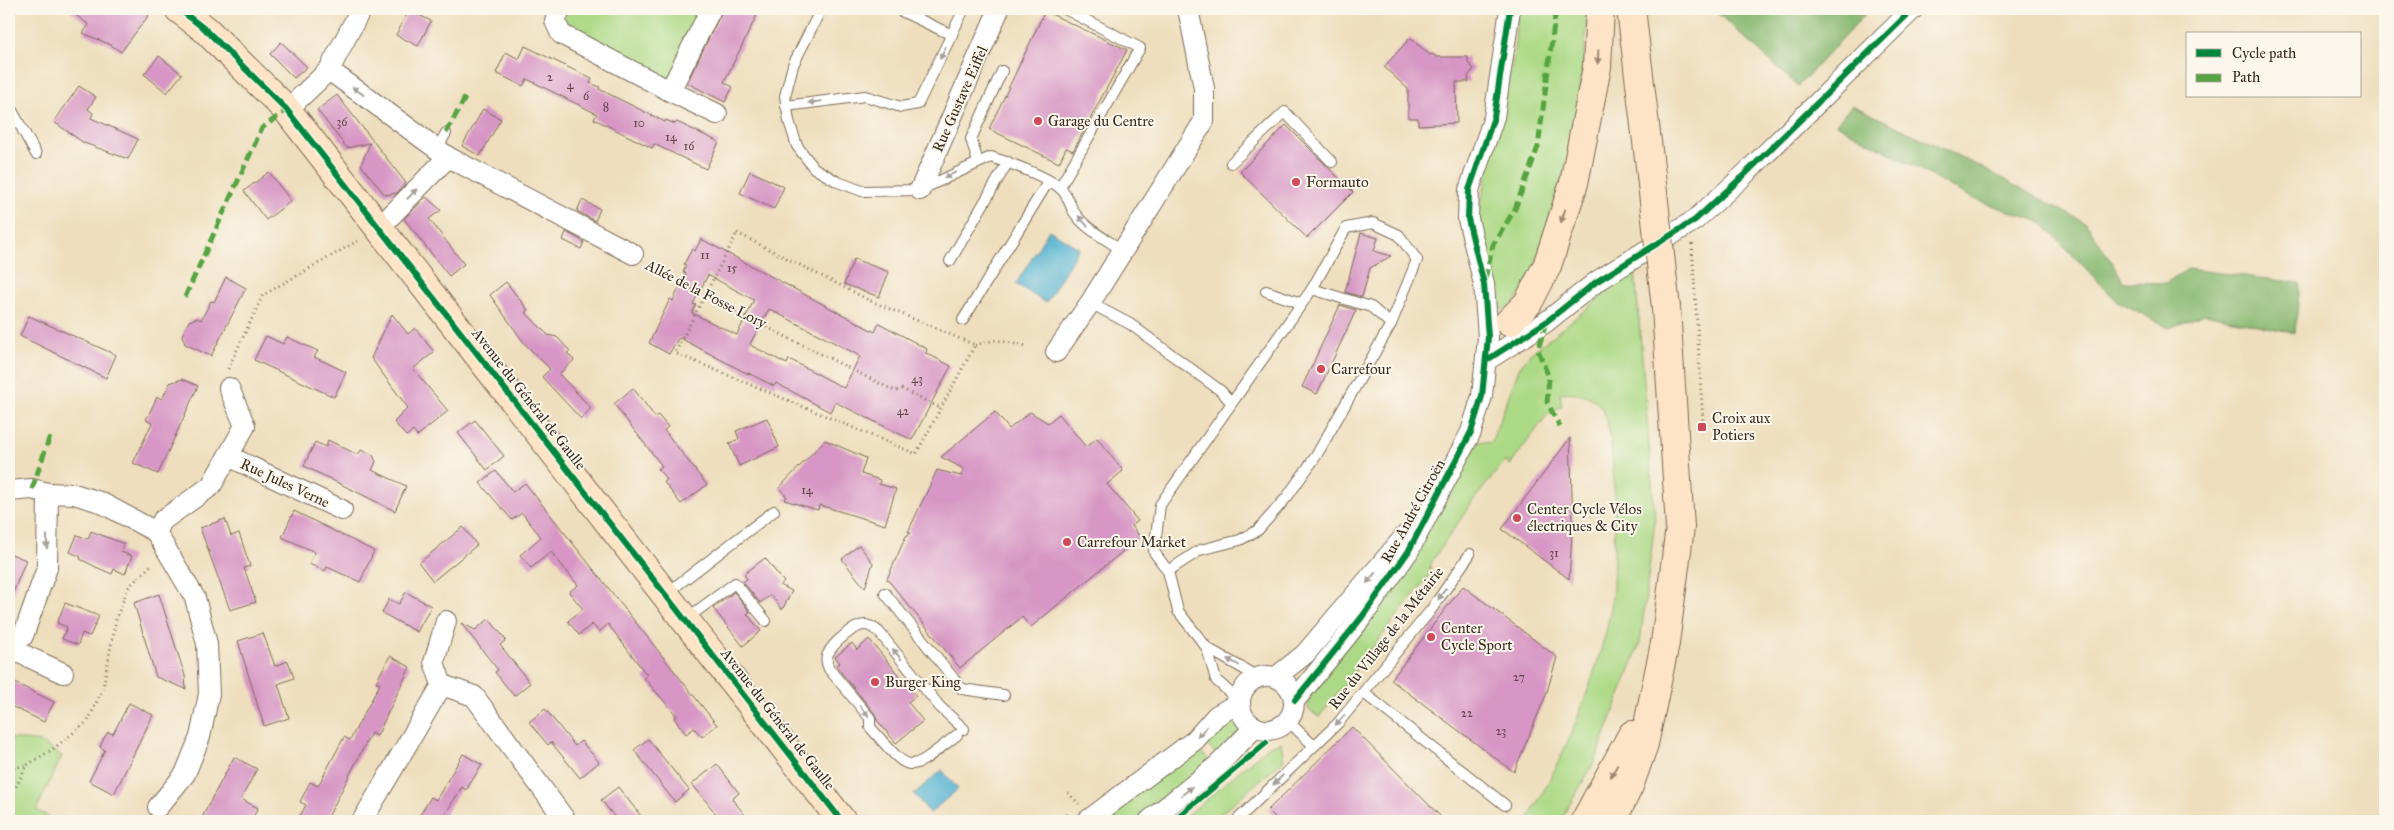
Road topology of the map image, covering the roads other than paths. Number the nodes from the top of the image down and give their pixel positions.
1 (179, 9) edge
2 (361, 9) edge
3 (560, 9) edge
4 (711, 9) edge
5 (821, 9) edge
6 (897, 9) edge
7 (964, 9) edge
8 (1000, 9) edge
9 (1065, 9) edge
10 (1188, 9) edge
11 (1510, 9) edge
12 (1600, 9) edge
13 (1631, 9) edge
14 (1914, 9) edge
15 (952, 35) junction
16 (329, 70) junction
17 (1002, 71) dead end
18 (670, 91) junction
19 (9, 105) edge
20 (786, 106) junction
21 (287, 110) junction
22 (718, 114) dead end
23 (444, 146) junction
24 (36, 154) dead end
25 (978, 162) junction
26 (1008, 162) junction
27 (1332, 162) dead end
28 (1231, 163) dead end
29 (1048, 182) junction
30 (1060, 187) junction
31 (920, 190) junction
32 (378, 229) junction
33 (1122, 250) junction
34 (633, 254) road end
35 (950, 261) dead end
36 (1312, 289) junction
37 (1266, 291) dead end
38 (1090, 303) junction
39 (1301, 303) junction
40 (963, 320) dead end
41 (1546, 322) junction
42 (1391, 324) junction
43 (1498, 330) junction
44 (1056, 352) dead end
45 (1487, 360) junction
46 (229, 388) road end
47 (1232, 402) junction
48 (228, 456) junction
49 (9, 491) edge
50 (48, 493) junction
51 (1435, 499) junction
52 (342, 510) dead end
53 (774, 511) dead end
54 (161, 541) junction
55 (1470, 554) dead end
56 (1168, 571) junction
57 (666, 593) junction
58 (885, 593) dead end
59 (686, 620) junction
60 (766, 620) dead end
61 (446, 621) dead end
62 (9, 647) edge
63 (1207, 648) junction
64 (63, 674) dead end
65 (1267, 677) junction
66 (442, 685) junction
67 (1364, 694) junction
68 (1004, 695) dead end
69 (1652, 696) junction
70 (1295, 700) junction
71 (1240, 702) junction
72 (1288, 722) junction
73 (1255, 727) junction
74 (961, 732) joint
75 (1313, 745) junction
76 (1505, 805) dead end
77 (158, 807) dead end
78 (362, 821) edge
79 (566, 821) edge
80 (842, 821) edge
81 (1087, 821) edge
82 (1149, 821) edge
83 (1236, 821) edge
84 (1585, 821) edge
85 (1612, 821) edge

1 - 21 main road, Avenue du Général de Gaulle
2 - 16 street
3 - 18 street
4 - 18 street
5 - 20 lane
6 - 15 lane
7 - 15 lane
8 - 31 street, Rue Gustave Eiffel
9 - 30 lane
10 - 33 street
11 - 43 street, Rue André Citroën
12 -> 43 main road
13 - 69 main road, bridge
14 - 41 street
15 -> 20 lane
16 - 21 street
23 -> 16 street, Allée de la Fosse Lory
17 - 25 lane
18 - 22 street
19 - 24 lane
20 - 31 lane
21 - 32 main road, Avenue du Général de Gaulle
32 -> 23 street
23 - 34 street, Allée de la Fosse Lory
25 - 26 lane
25 -> 31 lane
26 - 29 lane
26 - 35 lane
27 - 28 lane
29 - 30 lane
29 - 40 lane
33 -> 30 lane
32 - 57 main road, Avenue du Général de Gaulle
33 - 38 street
36 - 39 lane
36 - 42 lane
36 - 42 lane
37 - 39 lane
38 - 44 street
38 - 47 lane
39 - 47 lane
41 - 43 street
41 - 45 street
42 - 56 lane
43 - 45 street, Rue André Citroën
45 - 51 street, Rue André Citroën
46 - 48 street, Rue Jules Verne
47 - 56 lane
48 - 52 street, Rue Jules Verne
48 - 54 street, Rue Jules Verne
49 - 50 street
50 - 54 street
50 -> 62 street
51 -> 65 street, Rue André Citroën
51 - 70 street, Rue André Citroën
53 - 57 lane
54 - 77 street
55 -> 67 lane, Rue du Village de la Métairie
56 - 63 lane
57 - 59 main road, Avenue du Général de Gaulle
58 - 68 lane
59 - 60 lane
59 - 80 main road, Avenue du Général de Gaulle
61 - 66 street
62 - 64 street
65 -> 63 lane
63 - 71 lane
65 - 70 street
65 - 71 street
66 - 78 street
66 - 79 street
67 -> 75 lane, Rue du Village de la Métairie
67 - 76 lane
69 -> 84 main road
69 - 85 main road
70 - 72 street
71 - 73 street
71 -> 81 street
72 - 73 street
72 - 75 lane
82 -> 73 street
74 -> 74 lane
75 -> 83 lane, Rue du Village de la Métairie

